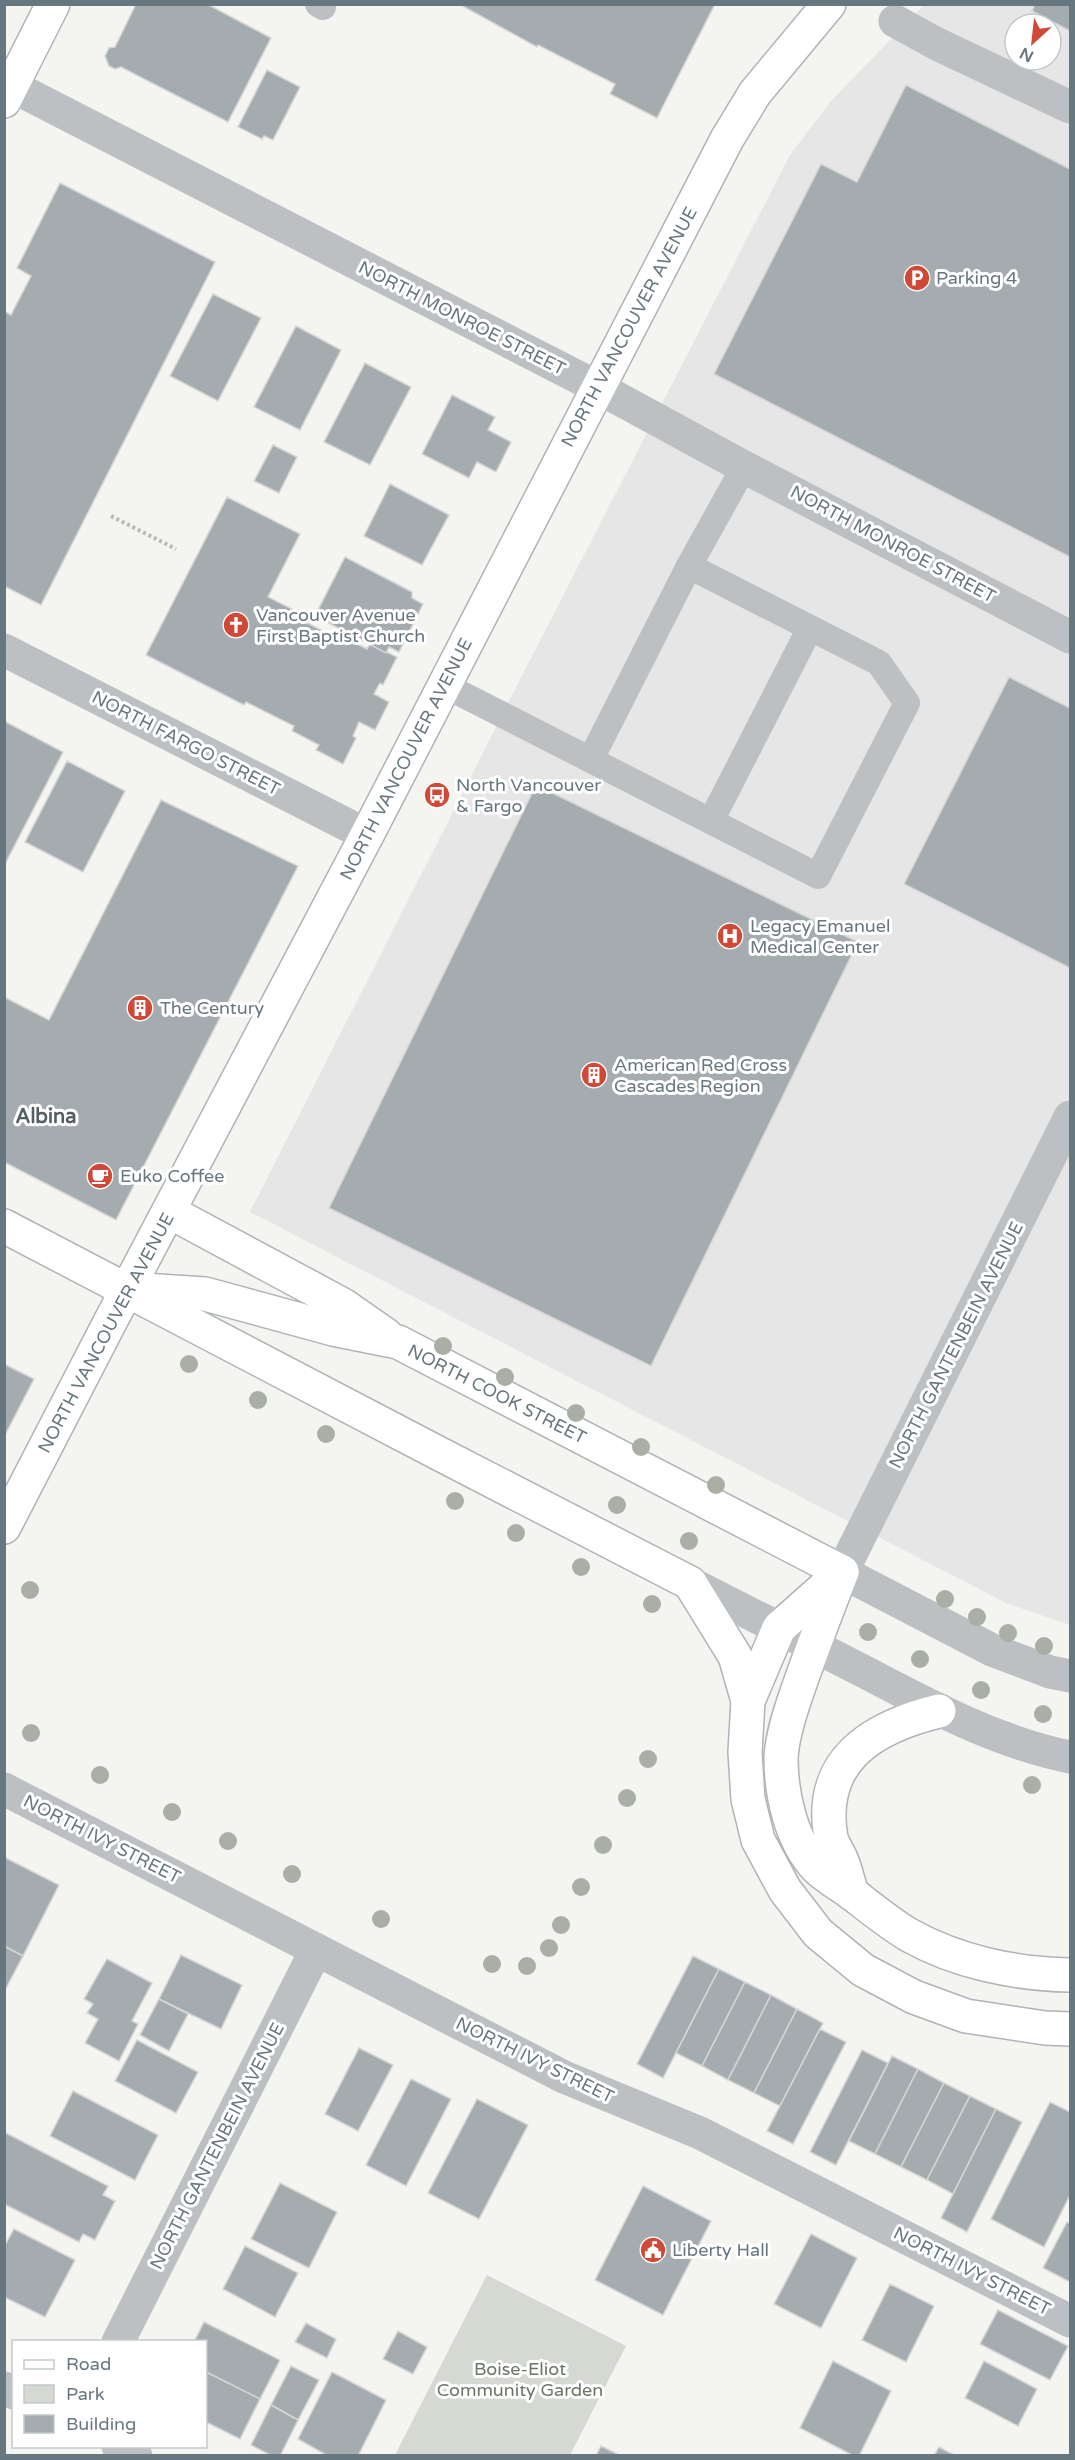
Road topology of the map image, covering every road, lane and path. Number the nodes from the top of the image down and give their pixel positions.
1 (53, 4) edge
2 (829, 4) edge
3 (896, 21) dead end
4 (7, 90) edge
5 (1071, 107) edge
6 (597, 387) junction
7 (744, 467) junction
8 (111, 516) dead end
9 (176, 549) dead end
10 (689, 566) junction
11 (810, 628) junction
12 (1071, 637) edge
13 (4, 650) edge
14 (444, 685) junction
15 (591, 759) junction
16 (711, 821) junction
17 (367, 835) junction
18 (1071, 1117) edge
19 (170, 1212) junction
20 (4, 1226) edge
21 (127, 1289) junction
22 (398, 1342) junction
23 (4, 1527) edge
24 (842, 1572) junction
25 (690, 1583) junction
26 (779, 1628) junction
27 (814, 1646) junction
28 (1071, 1676) edge
29 (748, 1701) junction
30 (939, 1711) junction
31 (1071, 1757) edge
32 (4, 1789) edge
33 (852, 1894) junction
34 (316, 1950) junction
35 (1071, 1975) edge
36 (1071, 2029) edge
37 (1071, 2321) edge
38 (119, 2340) edge
39 (122, 2448) edge
40 (136, 2456) edge

1 - 4 main road
2 - 6 main road, NORTH VANCOUVER AVENUE
3 - 5 street
4 - 6 street, NORTH MONROE STREET
6 - 7 street, NORTH MONROE STREET
6 - 14 main road, NORTH VANCOUVER AVENUE
7 - 10 lane
7 - 12 street, NORTH MONROE STREET
8 - 9 path
10 - 11 lane
10 - 15 lane
11 - 16 lane
11 - 16 lane
13 - 17 street, NORTH FARGO STREET
14 - 15 lane
14 - 17 main road, NORTH VANCOUVER AVENUE
15 - 16 lane
17 - 19 main road, NORTH VANCOUVER AVENUE
18 - 24 street, NORTH GANTENBEIN AVENUE
19 - 21 main road, NORTH VANCOUVER AVENUE
19 - 22 main road
20 - 21 main road, NORTH COOK STREET
21 - 22 main road, NORTH COOK STREET
21 - 23 main road, NORTH VANCOUVER AVENUE
21 - 25 main road, NORTH COOK STREET
22 - 24 main road, NORTH COOK STREET
24 - 26 main road
24 - 27 main road
24 - 28 street
25 - 26 street, NORTH COOK STREET
25 - 29 main road
26 - 27 street, NORTH COOK STREET
26 - 29 main road
27 - 30 street, NORTH COOK STREET
27 - 33 main road
29 - 36 main road
30 - 31 street, NORTH COOK STREET
30 - 33 main road
32 - 34 street, NORTH IVY STREET
33 - 35 main road
34 - 37 street, NORTH IVY STREET
34 - 38 street, NORTH GANTENBEIN AVENUE
39 - 40 street

